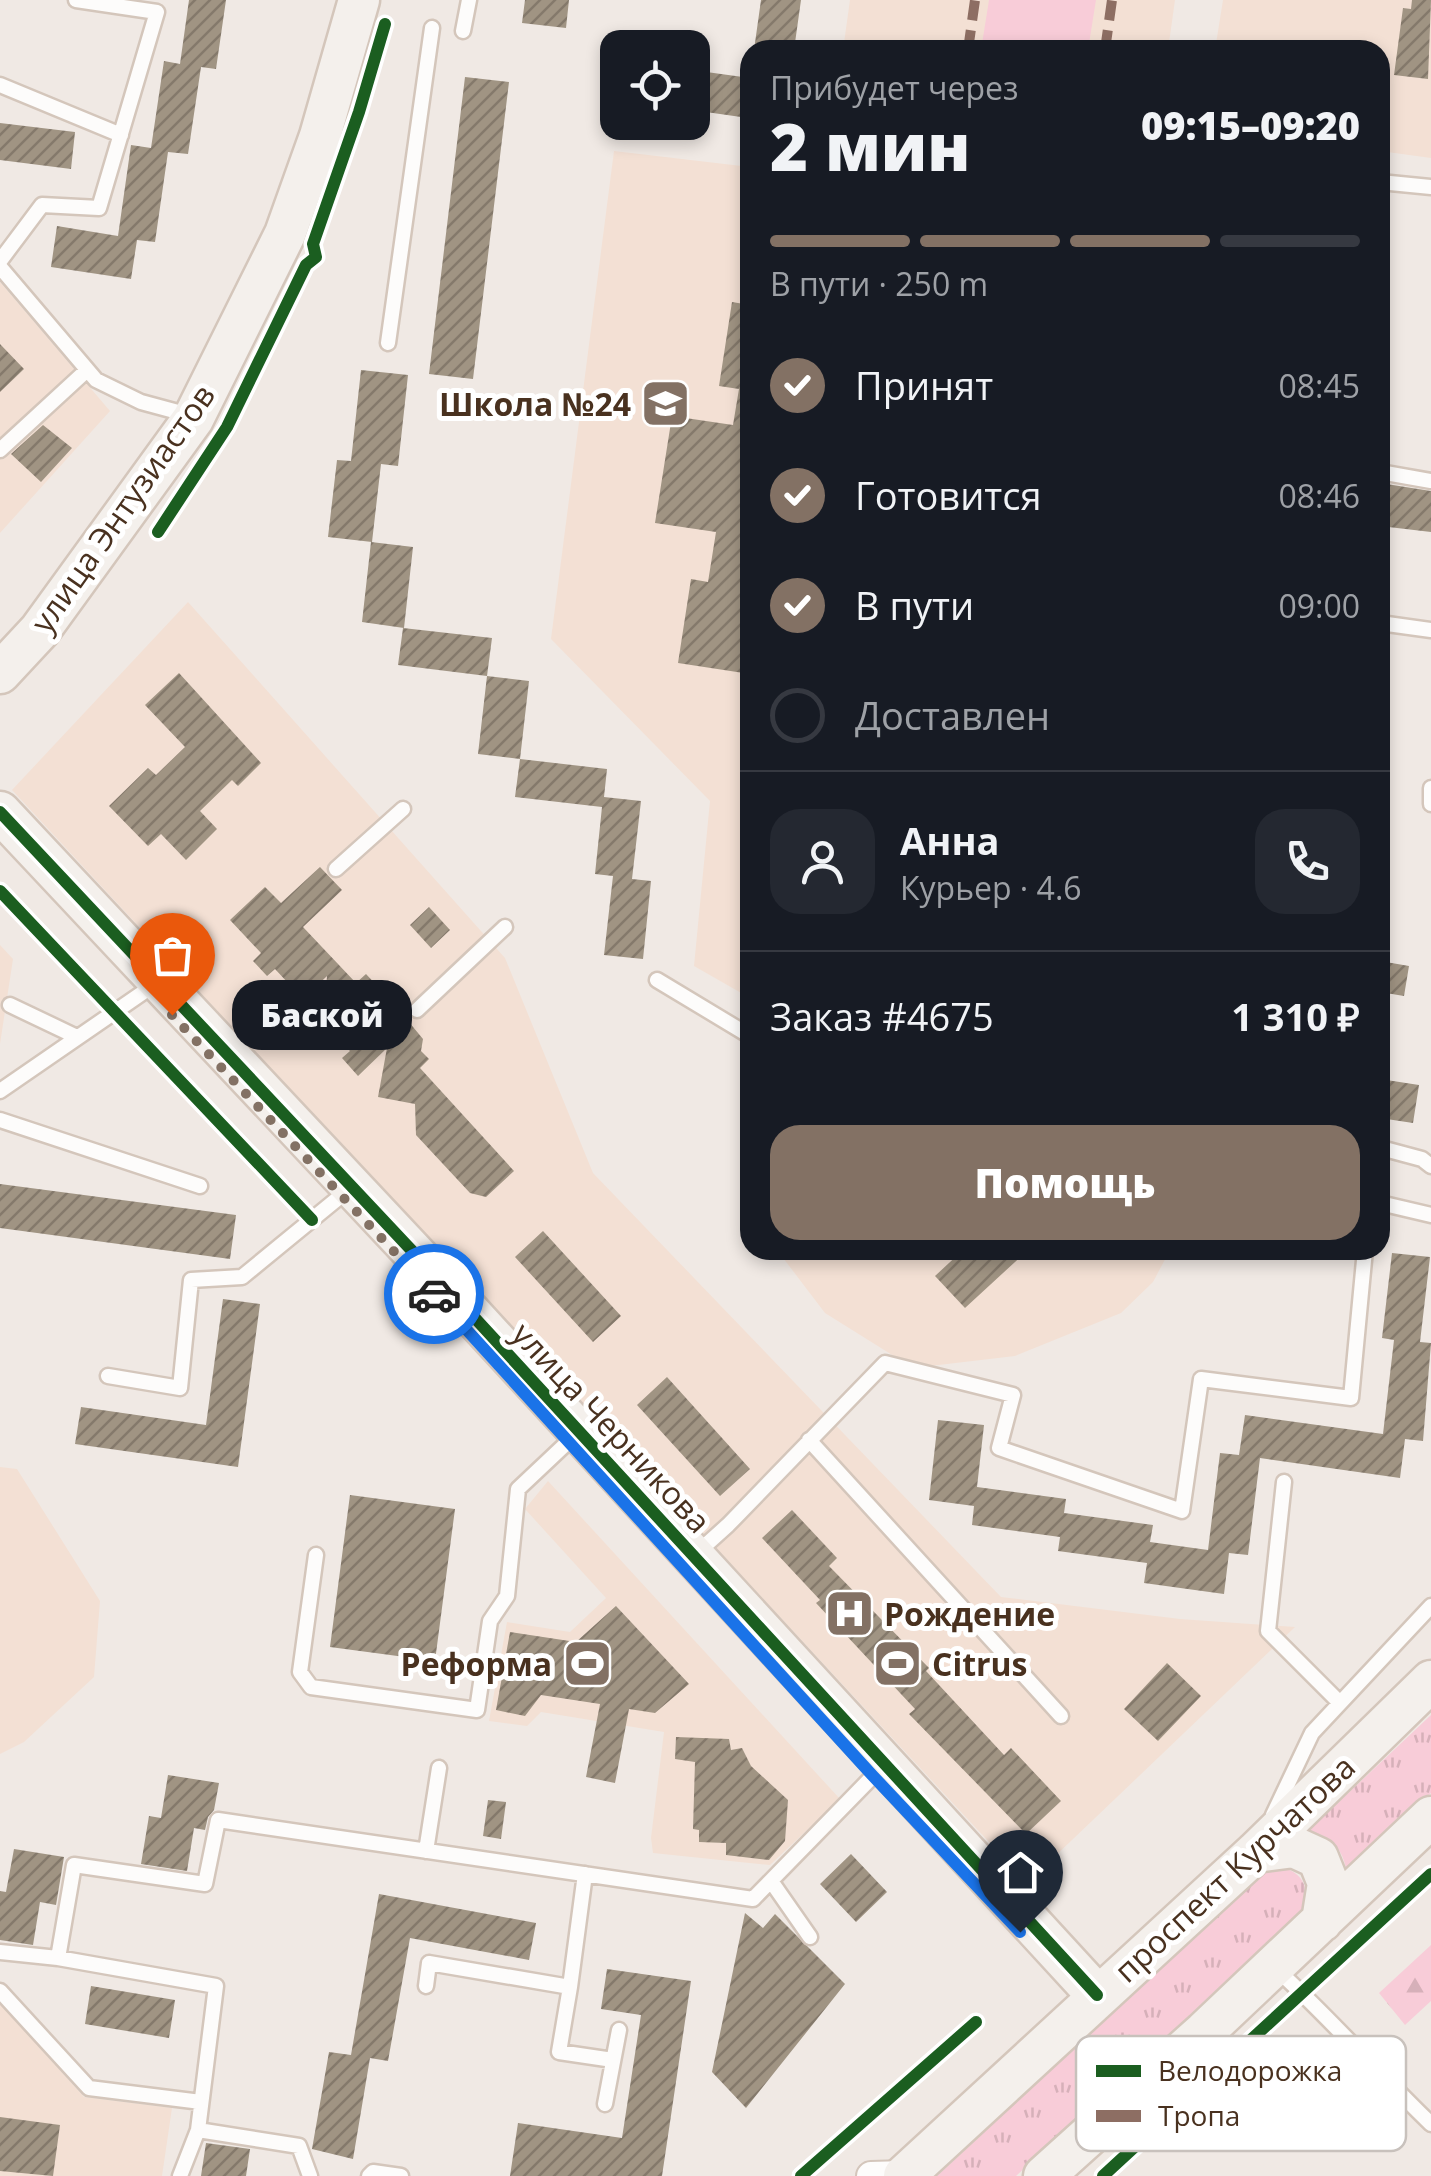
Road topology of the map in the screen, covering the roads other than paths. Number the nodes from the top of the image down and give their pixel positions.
1 (76, 0) edge
2 (344, 0) edge
3 (359, 0) edge
4 (469, 0) edge
5 (432, 28) dead end
6 (463, 31) dead end
7 (0, 85) edge
8 (120, 136) junction
9 (1390, 183) edge
10 (1431, 187) edge
11 (0, 264) edge
12 (388, 343) dead end
13 (88, 370) junction
14 (178, 412) junction
15 (0, 450) edge
16 (1390, 474) edge
17 (1431, 482) edge
18 (1390, 624) edge
19 (1431, 630) edge
20 (0, 645) edge
21 (0, 673) edge
22 (1431, 788) edge
23 (1431, 804) edge
24 (402, 808) dead end
25 (0, 812) edge
26 (0, 832) edge
27 (336, 869) dead end
28 (506, 927) dead end
29 (657, 980) dead end
30 (148, 989) junction
31 (10, 1005) dead end
32 (417, 1010) dead end
33 (740, 1030) edge
34 (78, 1037) junction
35 (0, 1091) edge
36 (0, 1120) edge
37 (1390, 1150) edge
38 (1431, 1166) edge
39 (200, 1186) dead end
40 (342, 1196) junction
41 (1390, 1205) edge
42 (1431, 1215) edge
43 (1363, 1260) edge
44 (108, 1376) dead end
45 (570, 1440) junction
46 (809, 1440) junction
47 (1284, 1482) dead end
48 (316, 1555) dead end
49 (693, 1556) junction
50 (1431, 1606) edge
51 (1431, 1680) edge
52 (1340, 1702) junction
53 (1061, 1716) dead end
54 (439, 1768) dead end
55 (873, 1776) junction
56 (1431, 1817) edge
57 (426, 1851) junction
58 (1256, 1852) junction
59 (585, 1874) junction
60 (771, 1881) junction
61 (1322, 1921) junction
62 (810, 1936) dead end
63 (0, 1952) edge
64 (58, 1958) junction
65 (1274, 1967) junction
66 (426, 1986) dead end
67 (570, 1986) junction
68 (0, 1991) edge
69 (1092, 2000) junction
70 (618, 2030) dead end
71 (1204, 2032) junction
72 (1200, 2036) edge
73 (1207, 2036) edge
74 (1345, 2036) edge
75 (613, 2060) junction
76 (1406, 2100) edge
77 (201, 2102) junction
78 (605, 2104) dead end
79 (1431, 2124) edge
80 (198, 2130) junction
81 (1081, 2151) edge
82 (1059, 2172) edge
83 (180, 2176) edge
84 (310, 2176) edge
85 (369, 2176) edge
86 (401, 2176) edge
87 (872, 2176) edge
88 (905, 2176) edge

1 - 8 lane
2 - 14 street
3 - 21 street, улица Энтузиастов
4 - 6 lane
5 - 12 lane
7 - 8 lane
8 - 11 lane
9 - 10 lane
11 - 13 lane
13 - 14 lane
13 - 15 lane
14 - 20 street
16 - 17 lane
18 - 19 lane
22 - 23 lane
24 - 27 lane
25 - 49 street, улица Черникова
26 - 30 street, улица Черникова
28 - 32 lane
29 - 33 lane
30 - 34 lane
30 - 40 street, улица Черникова
31 - 34 lane
34 - 35 lane
36 - 39 lane
37 - 38 lane
40 - 44 lane
40 - 45 street, улица Черникова
41 - 42 lane
43 - 46 lane
45 - 48 lane
45 - 55 street, улица Черникова
46 - 49 lane
46 - 53 lane
47 - 52 lane
49 - 69 street, улица Черникова
50 - 52 lane
51 - 58 street, проспект Курчатова
52 - 58 lane
54 - 57 lane
55 - 60 lane
55 - 69 street
56 - 61 street
57 - 59 lane
57 - 64 lane
58 - 61 street
58 - 69 street, проспект Курчатова
59 - 60 lane
59 - 67 lane
60 - 62 lane
61 - 65 street
63 - 64 lane
64 - 77 lane
65 - 71 street
65 - 74 lane
66 - 67 lane
67 - 75 lane
68 - 77 lane
69 - 88 street, проспект Курчатова
70 - 75 lane
71 - 72 street
71 - 73 lane
75 - 78 lane
76 - 79 lane
77 - 80 lane
80 - 83 lane
80 - 84 lane
81 - 82 street
85 - 86 lane
87 - 88 street

